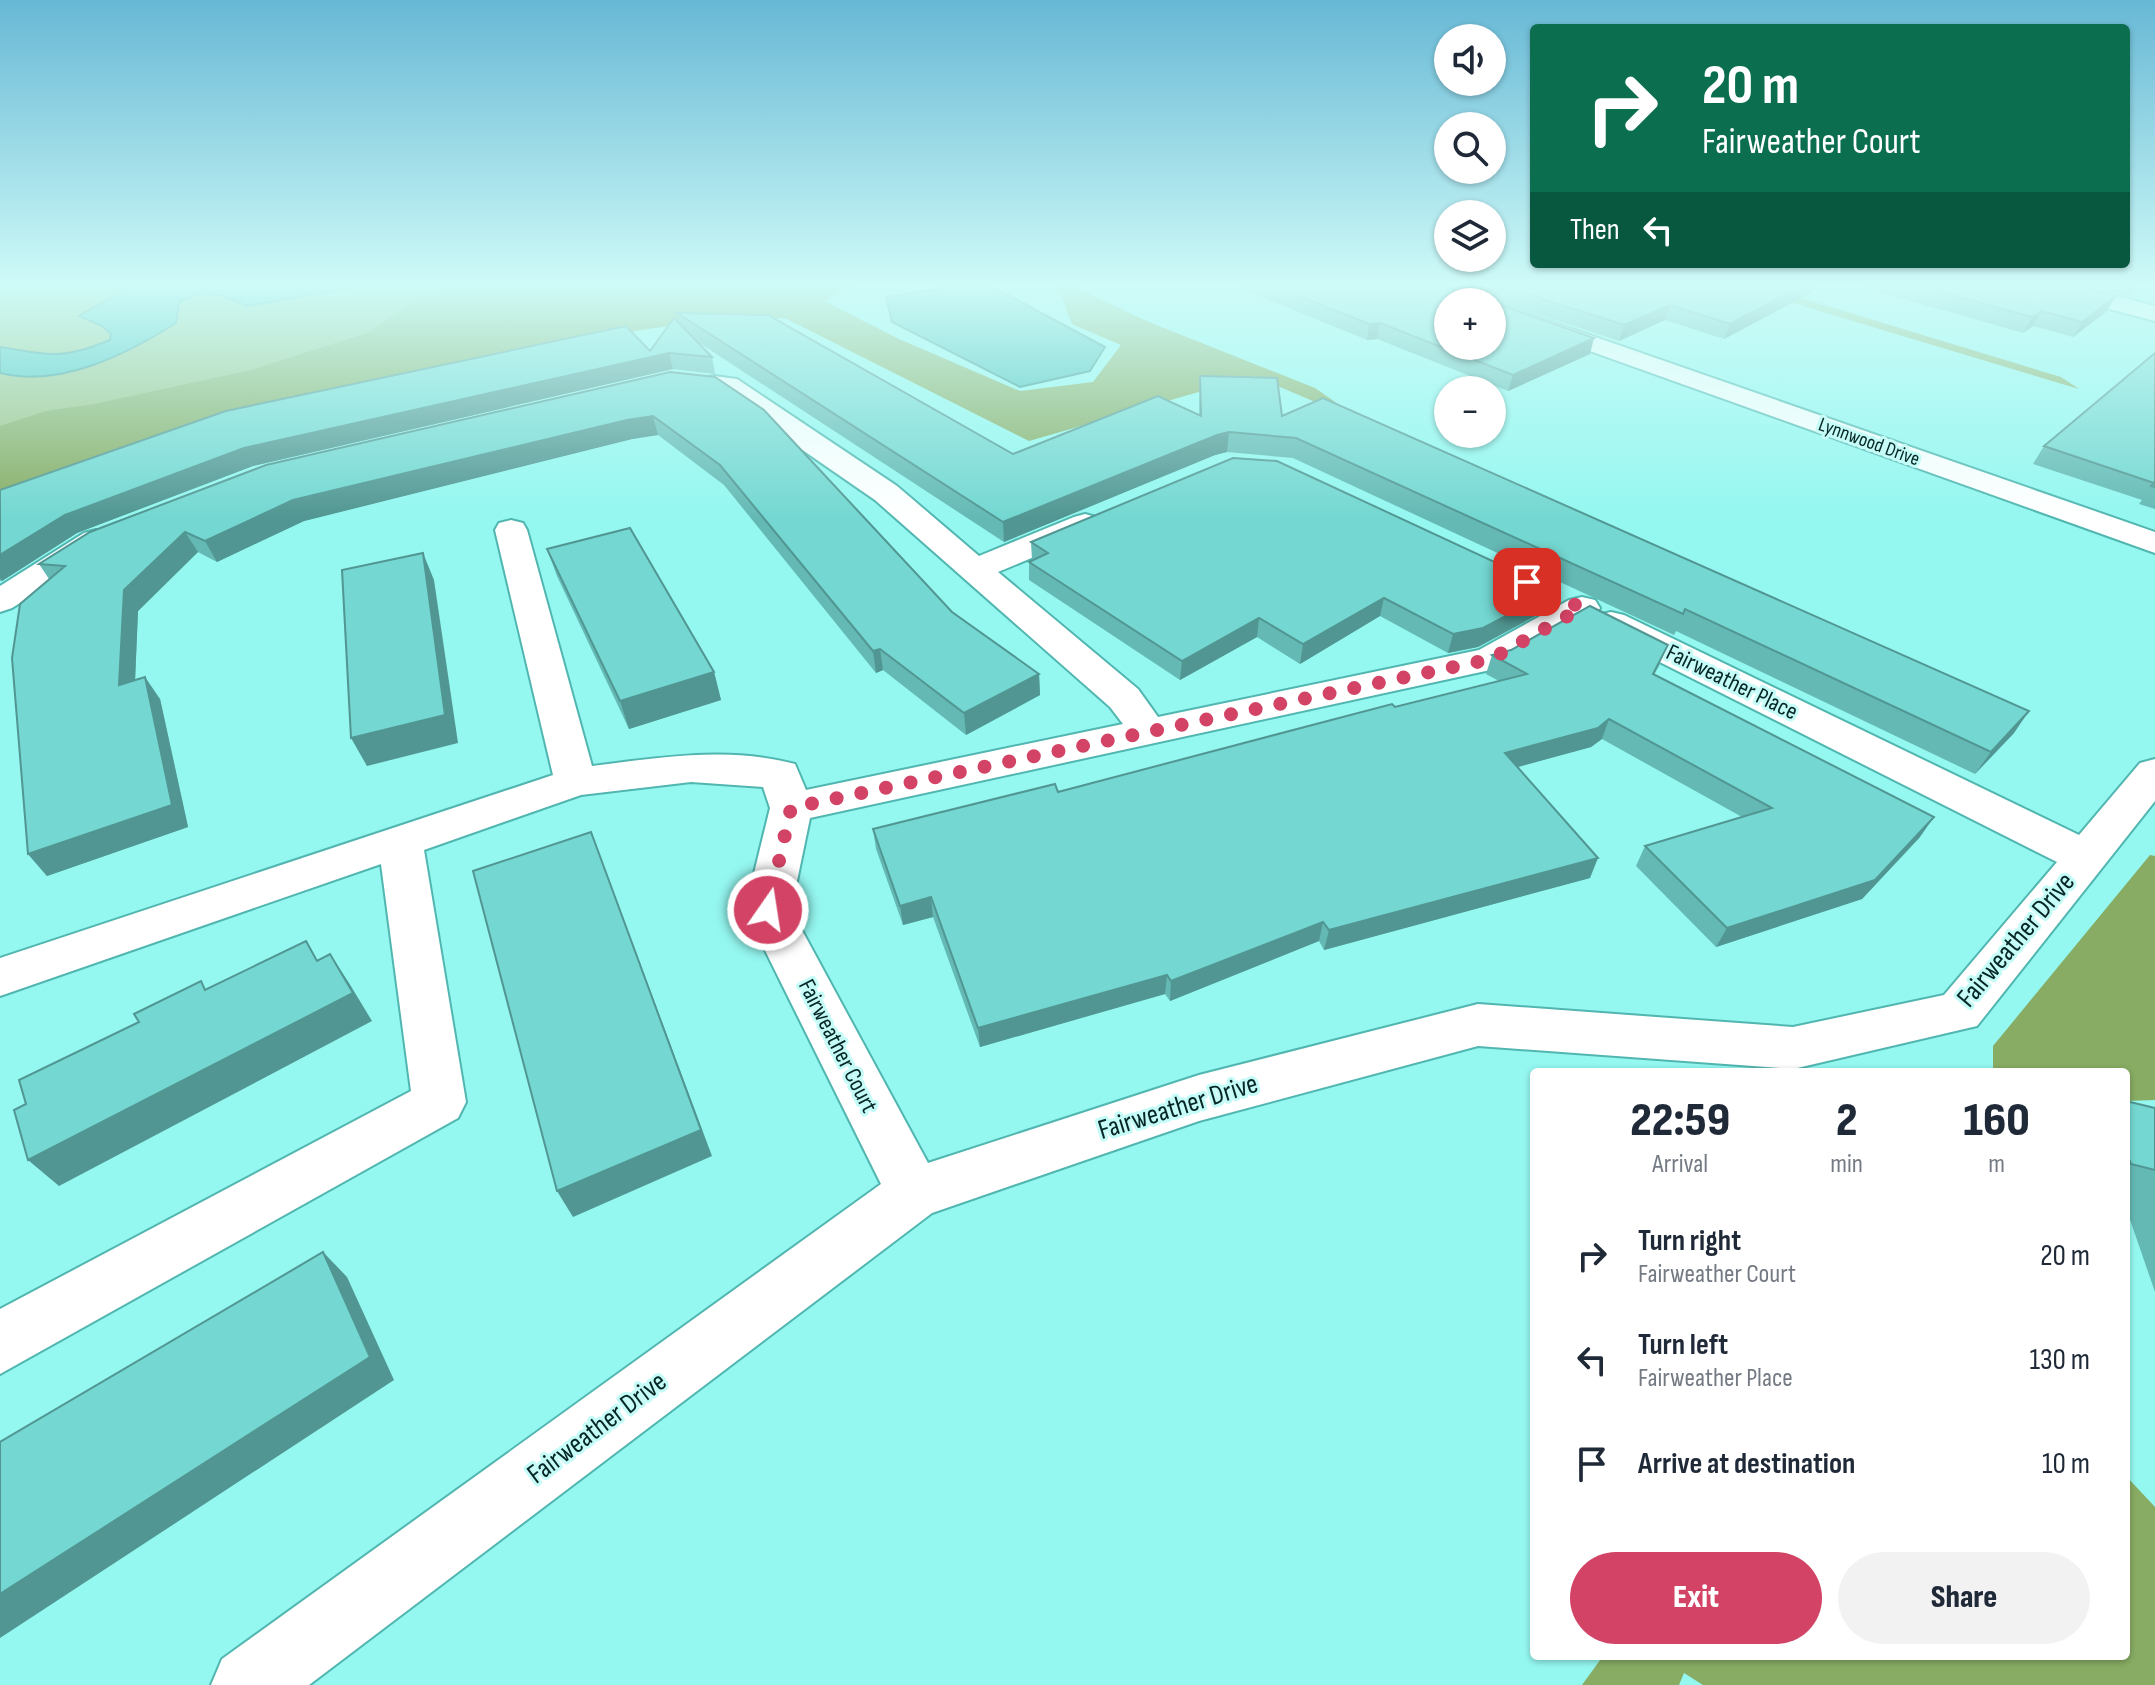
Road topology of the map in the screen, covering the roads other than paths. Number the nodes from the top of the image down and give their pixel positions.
1 (1643, 362) edge
2 (687, 382) edge
3 (1115, 511) edge
4 (511, 530) dead end
5 (119, 531) edge
6 (2155, 543) edge
7 (974, 570) junction
8 (1539, 588) edge
9 (0, 601) edge
10 (1582, 608) junction
11 (1148, 732) junction
12 (2155, 773) edge
13 (576, 782) junction
14 (791, 808) junction
15 (400, 839) junction
16 (2086, 857) junction
17 (0, 977) edge
18 (914, 1193) junction
19 (0, 1343) edge
20 (248, 1685) edge

1 - 6 street, Lynnwood Drive
2 - 7 street
3 - 7 street
4 - 13 street
5 - 9 street
7 - 11 street
8 - 10 street, Fairweather Place
10 - 11 street
10 - 16 street, Fairweather Place
11 - 14 street
12 - 16 street, Fairweather Drive
13 - 14 street
13 - 15 street
14 - 18 street, Fairweather Court
15 - 17 street
15 - 19 street
16 - 18 street, Fairweather Drive
18 - 20 street, Fairweather Drive

